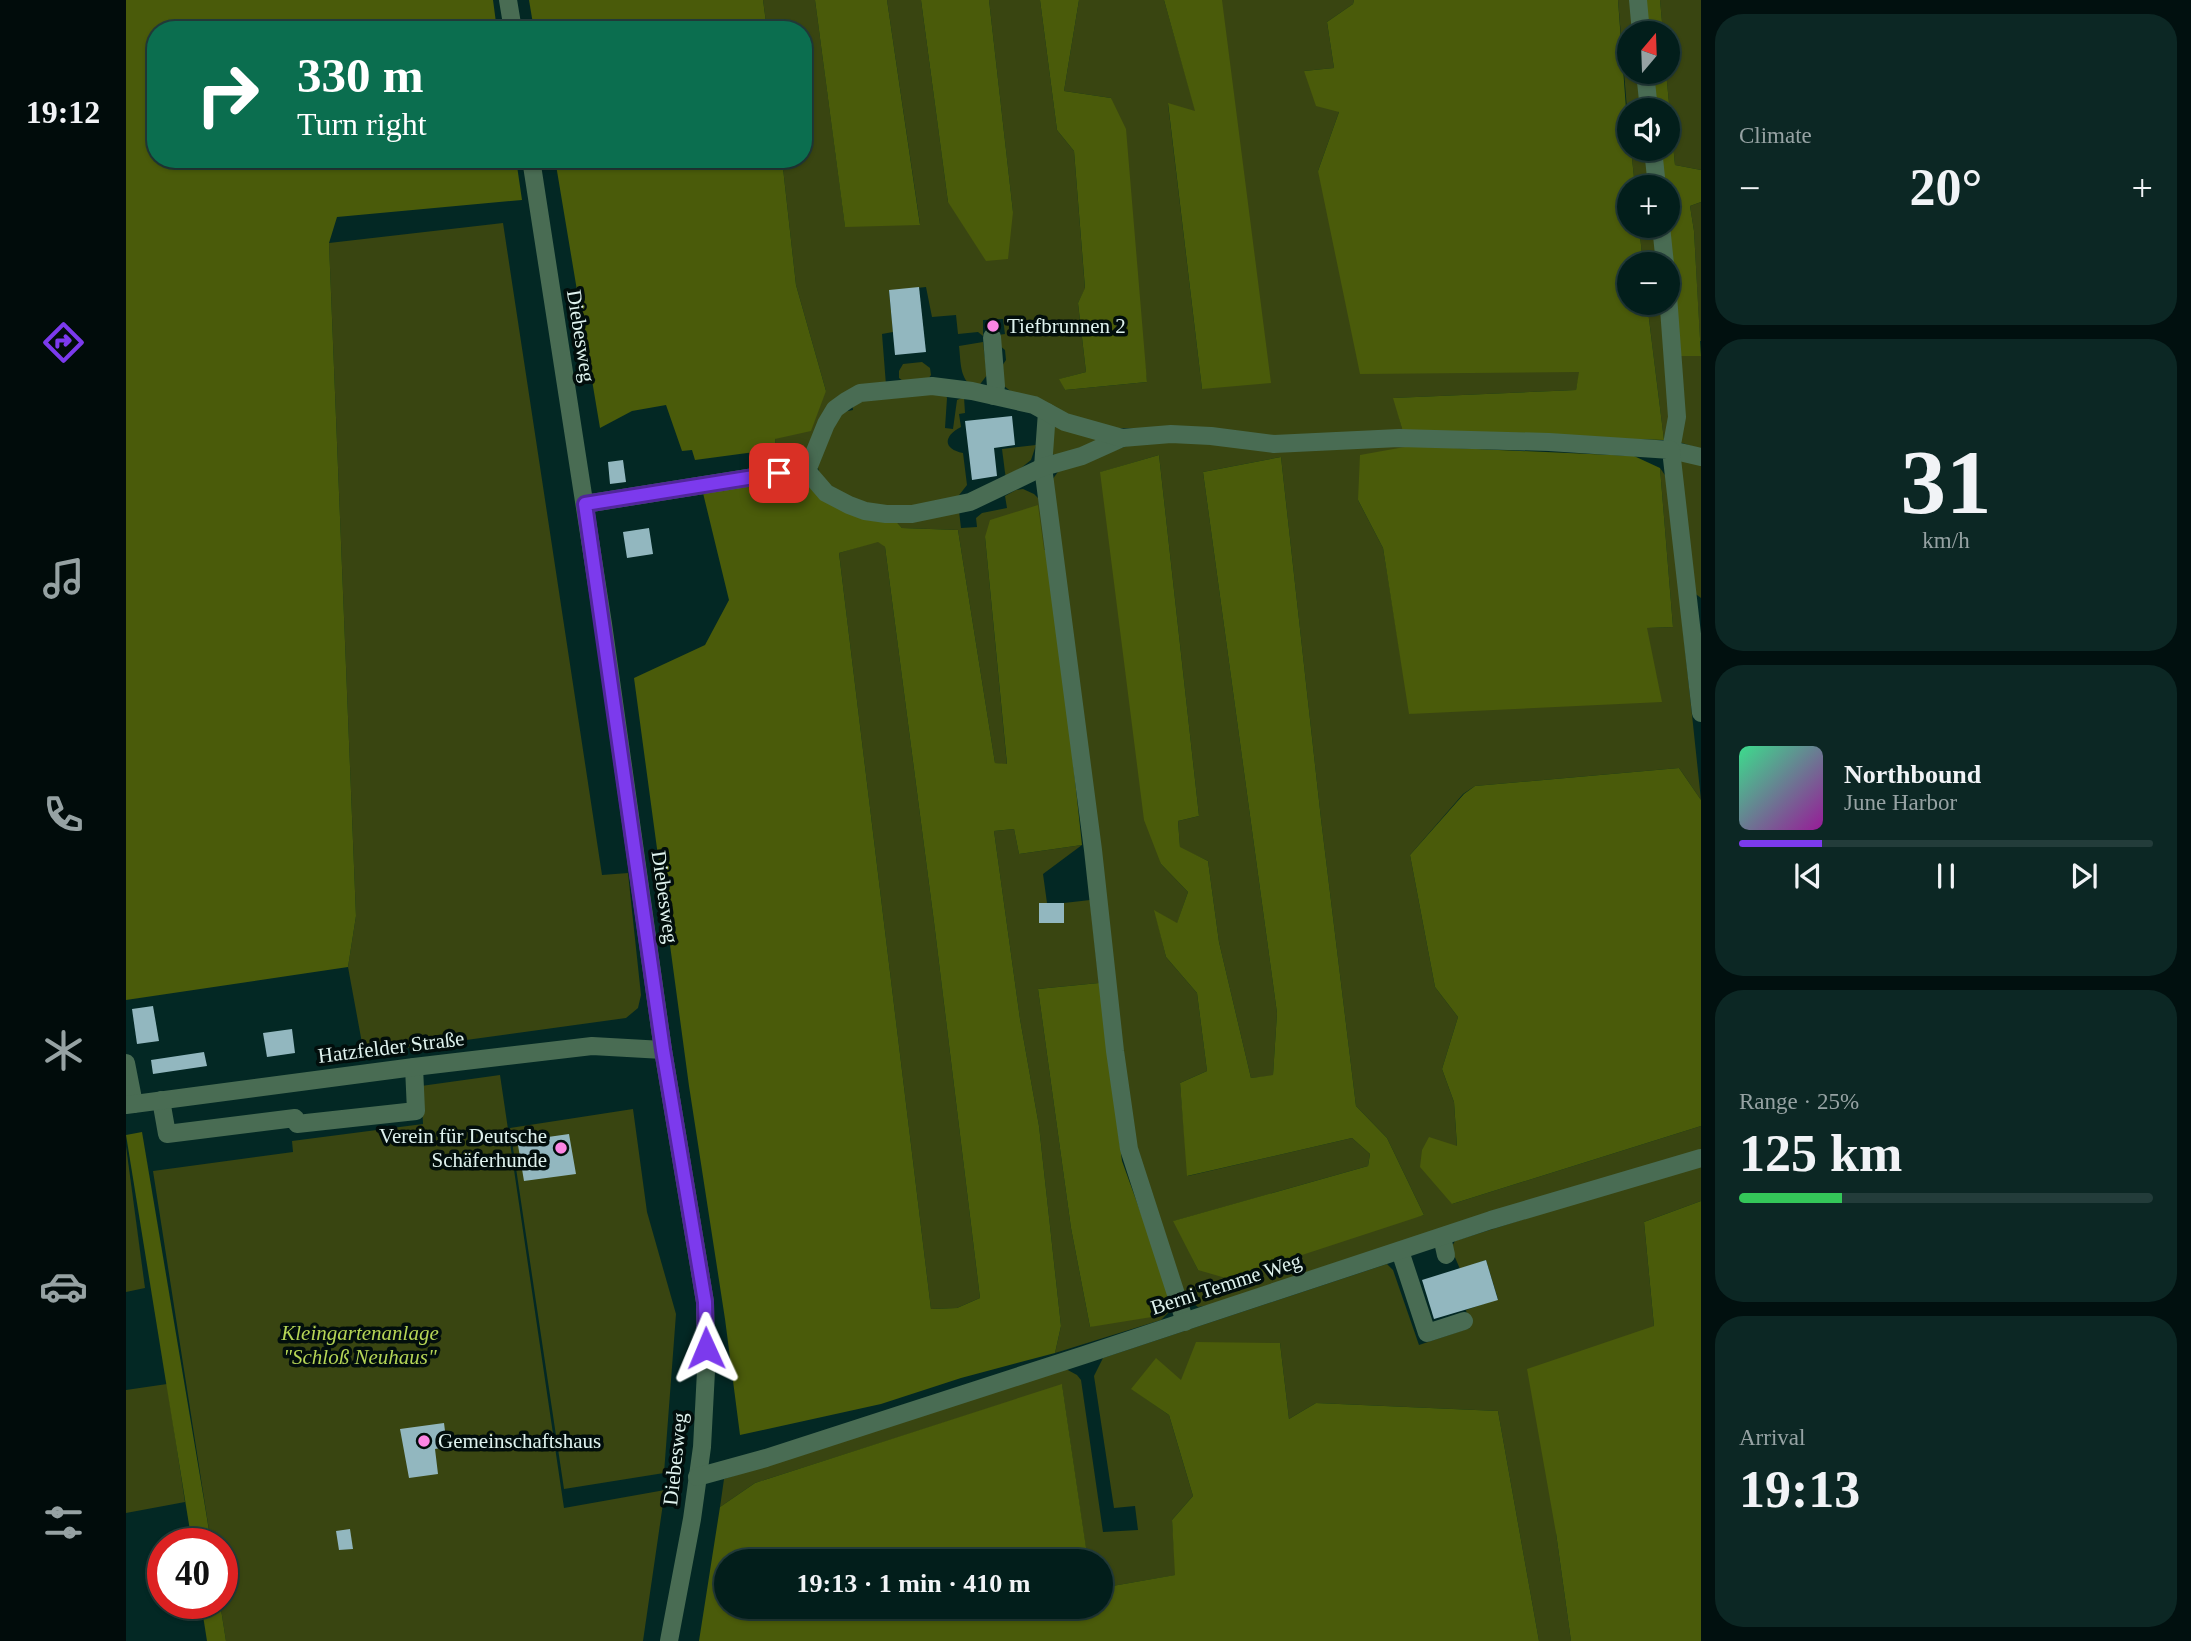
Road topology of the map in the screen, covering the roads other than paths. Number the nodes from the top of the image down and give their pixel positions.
1 (508, 0) edge
2 (1638, 0) edge
3 (512, 21) edge
4 (1640, 21) edge
5 (532, 168) edge
6 (1669, 315) edge
7 (992, 337) dead end
8 (994, 396) junction
9 (1047, 412) junction
10 (1122, 438) junction
11 (1671, 450) junction
12 (1701, 457) edge
13 (1043, 467) junction
14 (807, 471) junction
15 (585, 504) junction
16 (1695, 616) edge
17 (1701, 713) edge
18 (663, 1050) junction
19 (126, 1063) edge
20 (414, 1066) junction
21 (161, 1100) junction
22 (130, 1105) edge
23 (1701, 1158) edge
24 (1441, 1237) junction
25 (1400, 1251) junction
26 (1446, 1255) dead end
27 (1464, 1321) dead end
28 (1185, 1322) junction
29 (697, 1477) junction
30 (669, 1641) edge

1 - 3 street
2 - 4 street
5 - 15 street, Diebesweg
6 - 11 street
7 - 8 street
8 - 9 street
8 - 14 street
9 - 10 street
9 - 13 street
10 - 11 street
10 - 13 street
11 - 12 street
11 - 16 street
13 - 14 street
13 - 28 street
14 - 15 street
15 - 18 street, Diebesweg
16 - 17 street
18 - 20 street, Hatzfelder Straße
18 - 29 street, Diebesweg
19 - 22 street
20 - 21 street, Hatzfelder Straße
20 - 21 street
21 - 22 street, Hatzfelder Straße
23 - 24 street, Berni Temme Weg
24 - 25 street, Berni Temme Weg
24 - 26 street
25 - 27 street
25 - 28 street, Berni Temme Weg
28 - 29 street, Berni Temme Weg
29 - 30 street, Diebesweg

